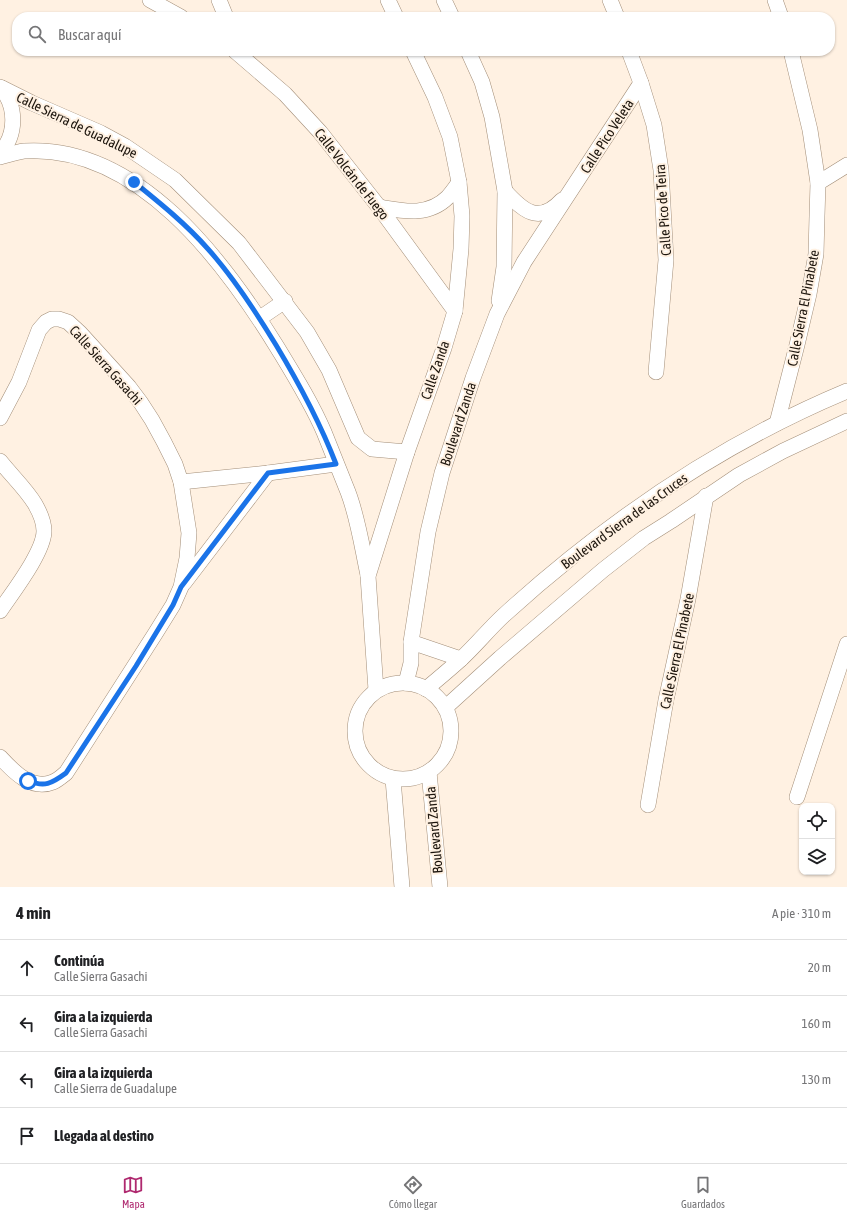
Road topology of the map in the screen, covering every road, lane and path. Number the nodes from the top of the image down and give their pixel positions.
1 (150, 0) edge
2 (219, 0) edge
3 (388, 0) edge
4 (444, 0) edge
5 (610, 0) edge
6 (775, 0) edge
7 (171, 12) edge
8 (224, 12) edge
9 (394, 12) edge
10 (450, 12) edge
11 (615, 12) edge
12 (779, 12) edge
13 (242, 56) edge
14 (415, 56) edge
15 (470, 56) edge
16 (631, 56) edge
17 (792, 56) edge
18 (641, 83) junction
19 (1, 87) edge
20 (0, 153) edge
21 (0, 157) edge
22 (847, 164) edge
23 (459, 182) junction
24 (818, 183) junction
25 (574, 188) junction
26 (505, 191) junction
27 (379, 207) junction
28 (285, 301) junction
29 (454, 311) junction
30 (496, 314) junction
31 (260, 318) junction
32 (656, 372) dead end
33 (847, 391) edge
34 (0, 418) edge
35 (847, 421) edge
36 (777, 423) junction
37 (407, 452) junction
38 (0, 462) edge
39 (336, 464) junction
40 (268, 473) junction
41 (182, 482) junction
42 (706, 496) junction
43 (368, 576) junction
44 (181, 587) junction
45 (0, 611) edge
46 (411, 642) junction
47 (847, 644) edge
48 (461, 659) junction
49 (406, 683) junction
50 (426, 689) junction
51 (376, 690) junction
52 (446, 707) junction
53 (0, 757) edge
54 (429, 772) junction
55 (393, 779) junction
56 (797, 797) dead end
57 (648, 805) dead end
58 (402, 887) edge
59 (440, 887) edge

1 - 7 street
2 - 8 street
3 - 9 street
4 - 10 street
5 - 11 street
6 - 12 street
13 - 27 street, Calle Volcán de Fuego
14 - 23 street, Calle Zanda
15 - 26 street
16 - 18 street, Calle Pico de Teira
17 - 24 street, Calle Sierra El Pinabete
18 - 25 street, Calle Pico Veleta
18 - 32 street, Calle Pico de Teira
19 - 20 street, Calle Sierra de Guadalupe
19 - 28 street, Calle Sierra de Guadalupe
21 - 31 street, Calle Sierra de Guadalupe
22 - 24 street
23 - 27 street
23 - 29 street, Calle Zanda
24 - 36 street, Calle Sierra El Pinabete
25 - 26 street
25 - 30 street, Boulevard Zanda
26 - 30 street
27 - 29 street, Calle Volcán de Fuego
28 - 31 street
28 - 37 street, Calle Sierra de Guadalupe
29 - 37 street, Calle Zanda
30 - 46 street, Boulevard Zanda
31 - 39 street, Calle Sierra de Guadalupe
33 - 36 street, Boulevard Sierra de las Cruces
34 - 41 street, Calle Sierra Gasachi
35 - 42 street, Boulevard Sierra de las Cruces
36 - 48 street, Boulevard Sierra de las Cruces
37 - 43 street, Calle Zanda
38 - 45 street
39 - 40 street
39 - 43 street, Calle Sierra de Guadalupe
40 - 41 street
40 - 44 street, Calle Sierra Gasachi
41 - 44 street, Calle Sierra Gasachi
42 - 52 street, Boulevard Sierra de las Cruces
42 - 57 street, Calle Sierra El Pinabete
43 - 51 street, Calle Zanda
44 - 53 street, Calle Sierra Gasachi
46 - 48 street
46 - 49 street, Boulevard Zanda
47 - 56 street
48 - 50 street, Boulevard Sierra de las Cruces
49 - 50 street
49 - 51 street
50 - 52 street
51 - 55 street
52 - 54 street
54 - 55 street
54 - 59 street, Boulevard Zanda
55 - 58 street

